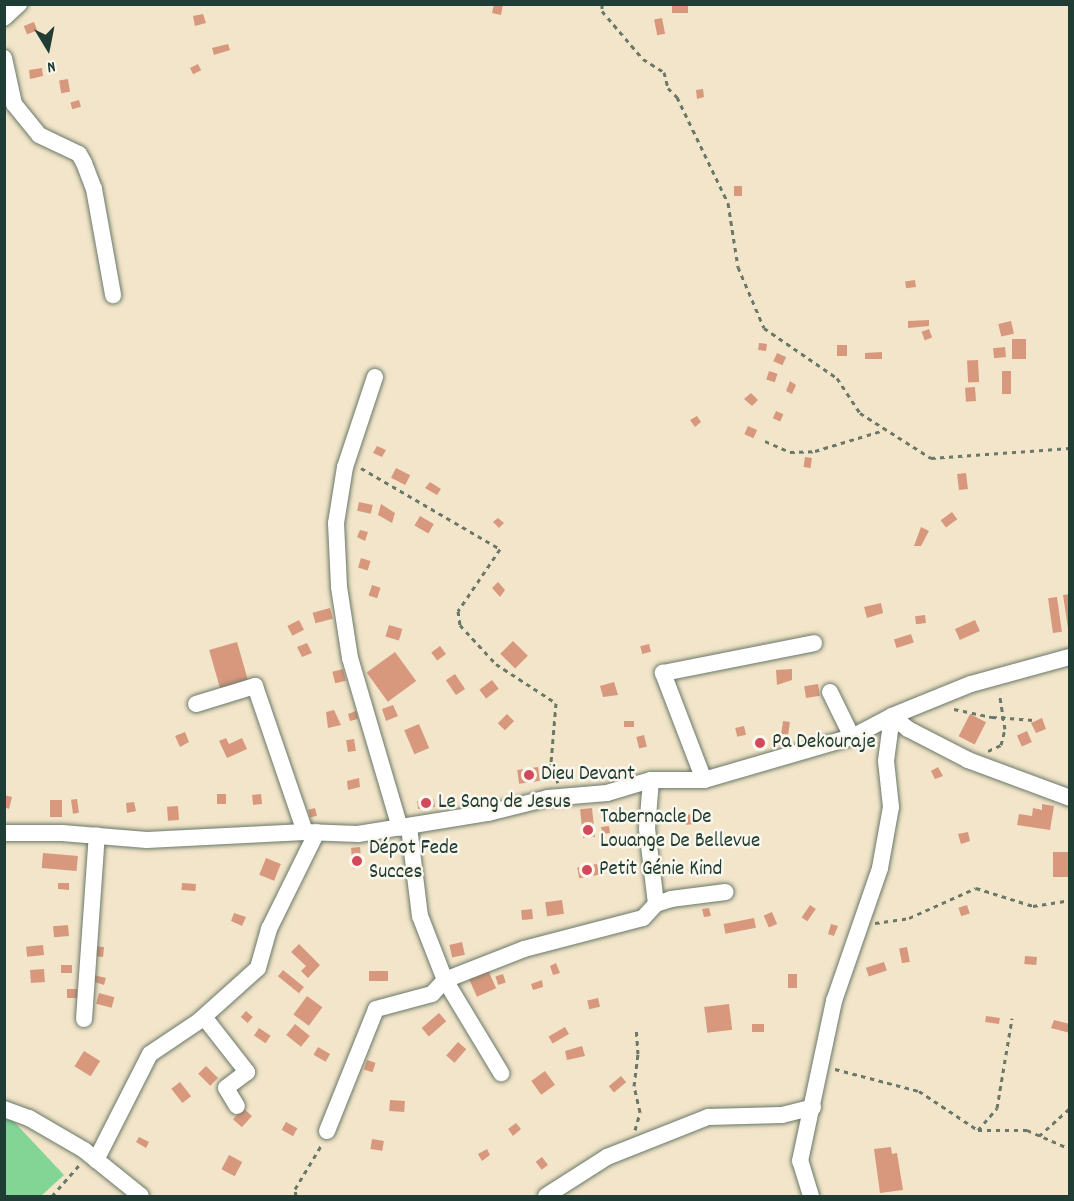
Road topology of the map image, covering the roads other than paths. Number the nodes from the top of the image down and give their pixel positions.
1 (19, 4) edge
2 (4, 18) edge
3 (4, 58) edge
4 (113, 295) dead end
5 (375, 377) dead end
6 (814, 643) dead end
7 (1070, 657) edge
8 (830, 692) dead end
9 (196, 704) dead end
10 (892, 716) junction
11 (852, 737) junction
12 (651, 780) junction
13 (704, 780) junction
14 (1070, 798) edge
15 (404, 828) junction
16 (311, 832) junction
17 (4, 833) edge
18 (97, 836) junction
19 (726, 892) dead end
20 (656, 904) junction
21 (445, 980) junction
22 (204, 1017) junction
23 (84, 1019) dead end
24 (501, 1073) dead end
25 (237, 1106) dead end
26 (813, 1107) junction
27 (4, 1109) edge
28 (327, 1131) road end
29 (93, 1157) junction
30 (141, 1197) edge
31 (546, 1197) edge
32 (811, 1197) edge

1 - 2 street
3 - 4 street
5 - 15 street
6 - 13 street
7 - 10 street
8 - 11 street
9 - 16 street
10 - 11 street
10 - 14 street
10 - 26 street
11 - 13 street
12 - 13 street
12 - 15 street
12 - 20 street
15 - 16 street
15 - 21 street
16 - 18 street
16 - 22 street
17 - 18 street
18 - 23 street
19 - 20 street
20 - 21 street
21 - 24 street
21 - 28 street
22 - 25 street
22 - 29 street
26 - 31 street
26 - 32 street
27 - 29 street
29 - 30 street

